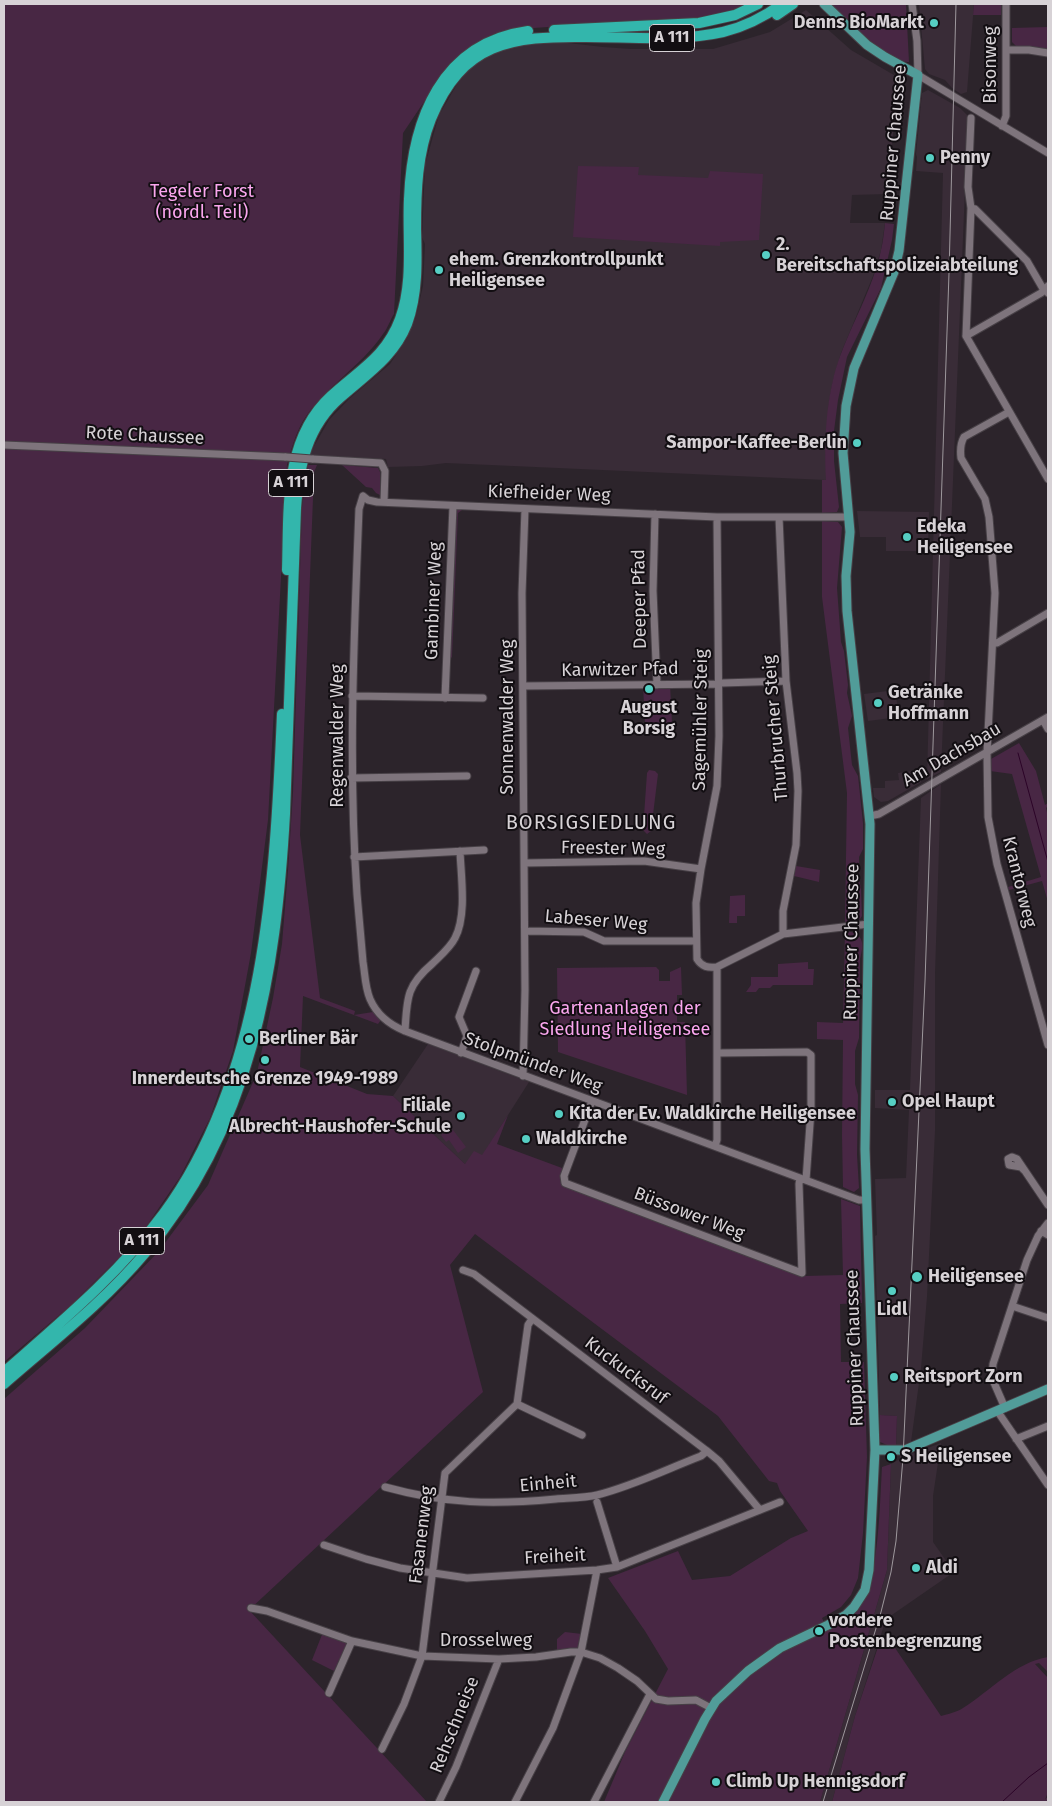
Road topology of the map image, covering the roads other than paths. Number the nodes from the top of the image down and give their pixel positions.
1 (758, 4) edge
2 (772, 4) edge
3 (782, 4) edge
4 (793, 4) edge
5 (824, 4) edge
6 (912, 4) edge
7 (1006, 4) edge
8 (554, 33) junction
9 (1006, 50) junction
10 (1048, 53) edge
11 (918, 75) junction
12 (971, 118) dead end
13 (1002, 126) junction
14 (1048, 153) edge
15 (970, 208) junction
16 (1047, 290) edge
17 (966, 336) junction
18 (1009, 412) junction
19 (4, 445) edge
20 (1048, 479) edge
21 (384, 502) junction
22 (453, 506) junction
23 (525, 508) junction
24 (655, 514) junction
25 (717, 517) junction
26 (779, 517) junction
27 (849, 518) junction
28 (1048, 613) edge
29 (993, 642) junction
30 (786, 681) junction
31 (720, 683) junction
32 (657, 684) junction
33 (523, 686) junction
34 (352, 696) junction
35 (445, 698) junction
36 (483, 698) dead end
37 (1046, 719) edge
38 (1048, 728) edge
39 (986, 753) junction
40 (467, 776) dead end
41 (351, 778) junction
42 (870, 816) junction
43 (484, 850) dead end
44 (460, 851) junction
45 (354, 857) junction
46 (524, 863) junction
47 (701, 869) junction
48 (869, 924) junction
49 (524, 931) junction
50 (783, 934) junction
51 (696, 941) junction
52 (717, 967) junction
53 (476, 971) dead end
54 (370, 999) joint
55 (1046, 1030) edge
56 (405, 1031) junction
57 (1048, 1045) edge
58 (460, 1053) junction
59 (716, 1053) junction
60 (523, 1076) junction
61 (592, 1101) junction
62 (715, 1146) junction
63 (1024, 1170) dead end
64 (803, 1179) junction
65 (867, 1200) junction
66 (1048, 1204) edge
67 (1048, 1223) edge
68 (1041, 1231) junction
69 (1048, 1235) edge
70 (463, 1270) dead end
71 (1012, 1306) junction
72 (1048, 1318) edge
73 (532, 1319) junction
74 (4, 1372) edge
75 (4, 1384) edge
76 (1048, 1389) edge
77 (517, 1404) junction
78 (1001, 1410) junction
79 (1048, 1426) edge
80 (582, 1435) dead end
81 (1016, 1439) junction
82 (875, 1450) junction
83 (707, 1451) junction
84 (1048, 1485) edge
85 (385, 1487) dead end
86 (441, 1500) junction
87 (597, 1502) dead end
88 (780, 1502) dead end
89 (760, 1510) junction
90 (324, 1545) dead end
91 (617, 1567) junction
92 (597, 1570) junction
93 (432, 1573) junction
94 (251, 1608) dead end
95 (352, 1641) junction
96 (581, 1652) junction
97 (422, 1656) junction
98 (499, 1659) junction
99 (329, 1693) dead end
100 (650, 1694) junction
101 (711, 1708) junction
102 (382, 1749) dead end
103 (439, 1802) edge
104 (515, 1802) edge
105 (594, 1802) edge
106 (663, 1802) edge

1 - 8 highway
2 - 8 highway, A 111
3 - 8 highway, A 111
4 - 8 highway
5 - 11 main road
6 - 11 street, Ruppiner Chaussee
7 - 9 street, Bisonweg
8 - 74 highway, A 111
8 - 75 highway, A 111
9 - 10 street
9 - 13 street, Bisonweg
11 - 13 street
11 - 27 main road, Ruppiner Chaussee
12 - 15 street
13 - 14 street
15 - 16 street
15 - 17 street
16 - 17 street
17 - 18 street
18 - 20 street
18 - 29 street, Krantorweg
19 - 21 street, Rote Chaussee, bridge
21 - 22 street, Kiefheider Weg
21 - 34 street, Regenwalder Weg
22 - 23 street, Kiefheider Weg
22 - 35 street, Gambiner Weg
23 - 24 street, Kiefheider Weg
23 - 33 street, Sonnenwalder Weg
24 - 25 street, Kiefheider Weg
24 - 32 street, Deeper Pfad
25 - 26 street, Kiefheider Weg
25 - 31 street, Sagemühler Steig
26 - 27 street, Kiefheider Weg
26 - 30 street, Thurbrucher Steig
27 - 42 main road, Ruppiner Chaussee
28 - 29 street
29 - 39 street, Krantorweg
30 - 31 street, Karwitzer Pfad
30 - 50 street, Thurbrucher Steig
31 - 32 street, Karwitzer Pfad
31 - 47 street, Sagemühler Steig
32 - 33 street, Karwitzer Pfad
33 - 46 street, Sonnenwalder Weg
34 - 35 street
34 - 41 street, Regenwalder Weg
35 - 36 street
37 - 38 street
37 - 39 street, Am Dachsbau
39 - 42 street, Am Dachsbau
39 - 55 street, Krantorweg
40 - 41 street
41 - 45 street, Regenwalder Weg
42 - 48 main road, Ruppiner Chaussee
43 - 44 street
44 - 45 street
44 - 56 street
45 - 54 street, Regenwalder Weg
46 - 47 street, Freester Weg
46 - 49 street, Sonnenwalder Weg
47 - 51 street, Sagemühler Steig
48 - 50 street
48 - 65 main road, Ruppiner Chaussee
49 - 51 street, Labeser Weg
49 - 60 street, Sonnenwalder Weg
50 - 52 street
51 - 52 street, Sagemühler Steig
52 - 59 street
53 - 58 street
54 - 56 street, Stolpmünder Weg
55 - 57 street, Krantorweg
56 - 58 street, Stolpmünder Weg
58 - 60 street, Stolpmünder Weg
59 - 62 street
59 - 64 street
60 - 61 street, Stolpmünder Weg
61 - 62 street, Stolpmünder Weg
61 - 64 street, Büssower Weg
62 - 64 street, Stolpmünder Weg
63 - 66 street
64 - 65 street, Stolpmünder Weg
65 - 82 main road, Ruppiner Chaussee
67 - 68 street
68 - 69 street
68 - 71 street
70 - 73 street, Kuckucksruf
71 - 72 street
71 - 78 street
73 - 77 street
73 - 83 street, Kuckucksruf
76 - 78 main road
77 - 80 street
77 - 86 street, Fasanenweg
78 - 81 street
78 - 82 main road
79 - 81 street
81 - 84 street
82 - 101 main road, Ruppiner Chaussee
83 - 86 street, Einheit
83 - 89 street, Kuckucksruf
85 - 86 street, Einheit
86 - 93 street, Fasanenweg
87 - 91 street
88 - 89 street, Freiheit
89 - 91 street, Freiheit
90 - 93 street, Freiheit
91 - 92 street, Freiheit
92 - 93 street, Freiheit
92 - 96 street
93 - 97 street, Fasanenweg
94 - 95 street, Drosselweg
95 - 97 street, Drosselweg
95 - 99 street
96 - 98 street, Drosselweg
96 - 100 street, Drosselweg
96 - 104 street
97 - 98 street, Drosselweg
97 - 102 street, Fasanenweg
98 - 103 street, Rehschneise
100 - 101 street, Drosselweg
100 - 105 street
101 - 106 main road, Ruppiner Chaussee

